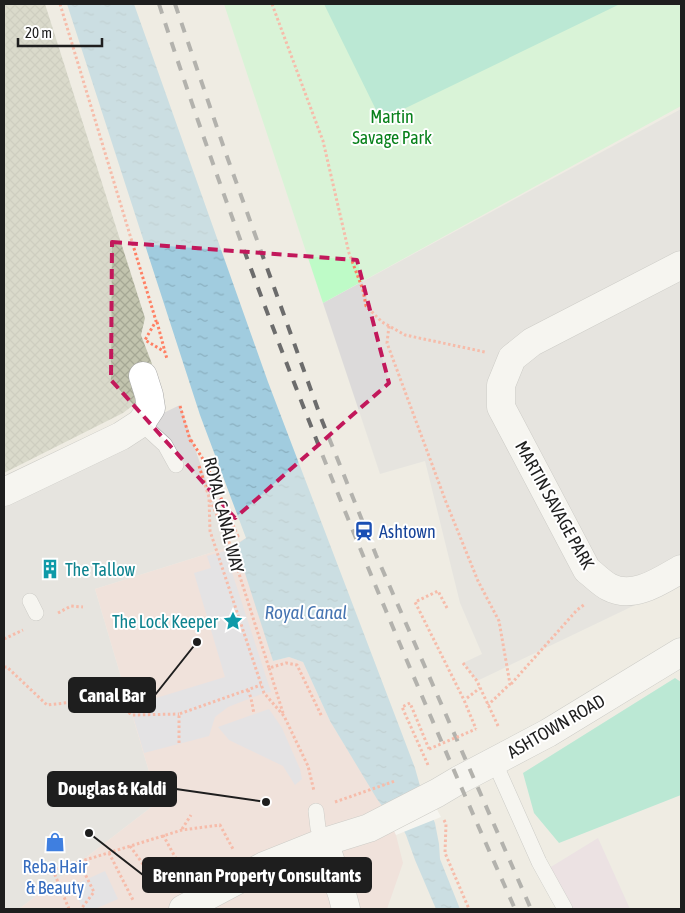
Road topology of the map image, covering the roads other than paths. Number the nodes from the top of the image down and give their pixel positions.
1 (681, 264) edge
2 (143, 376) dead end
3 (141, 423) junction
4 (176, 465) dead end
5 (4, 492) edge
6 (681, 569) edge
7 (681, 652) edge
8 (504, 756) junction
9 (316, 811) road end
10 (324, 842) junction
11 (183, 909) edge
12 (346, 909) edge
13 (565, 909) edge

1 - 6 street, MARTIN SAVAGE PARK
2 - 3 street
3 - 4 lane
3 - 5 street
7 - 8 street, ASHTOWN ROAD
8 - 10 street, ASHTOWN ROAD
8 - 13 lane
9 - 10 lane
10 - 11 street
10 - 12 street

